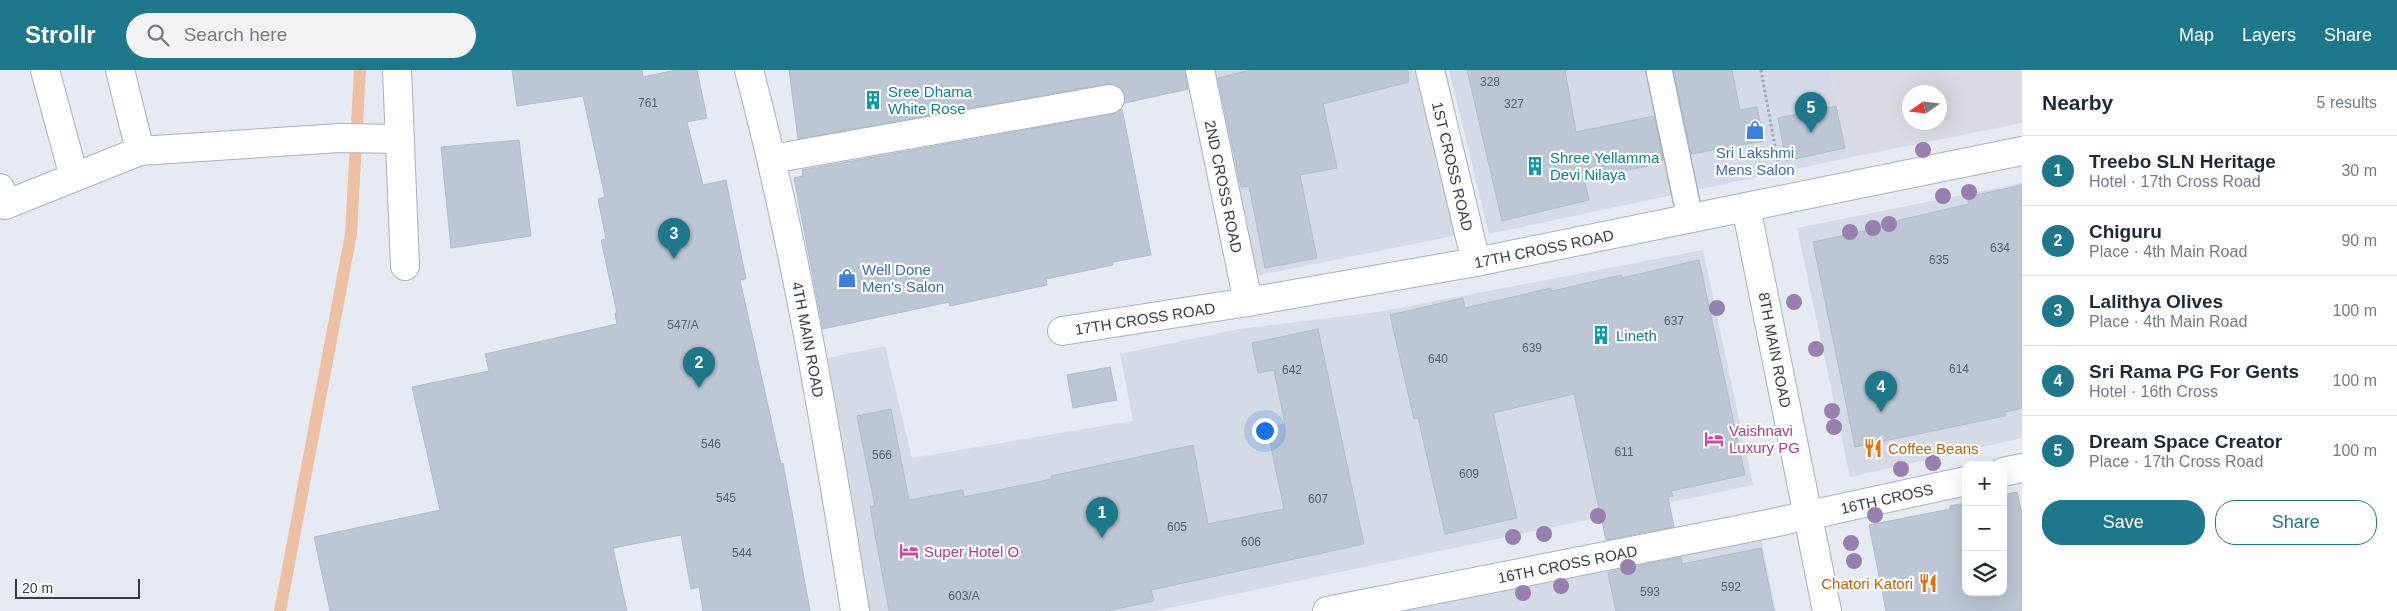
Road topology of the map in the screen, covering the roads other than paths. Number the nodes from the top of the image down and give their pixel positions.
1 (45, 70) edge
2 (120, 70) edge
3 (397, 70) edge
4 (749, 70) edge
5 (1200, 70) edge
6 (1430, 70) edge
7 (1659, 70) edge
8 (1110, 99) dead end
9 (400, 139) junction
10 (140, 151) junction
11 (2022, 151) edge
12 (772, 159) junction
13 (74, 177) junction
14 (0, 188) edge
15 (1746, 206) junction
16 (1690, 218) junction
17 (1476, 262) junction
18 (405, 266) dead end
19 (1248, 302) junction
20 (1062, 331) dead end
21 (2022, 468) edge
22 (2007, 471) edge
23 (1962, 481) edge
24 (1808, 516) junction
25 (855, 611) edge
26 (1328, 611) edge
27 (1828, 611) edge

1 - 13 street
2 - 10 street
3 - 9 street
4 - 12 street, 4TH MAIN ROAD
5 - 19 street, 2ND CROSS ROAD
6 - 17 street, 1ST CROSS ROAD
7 - 16 lane
8 - 12 street
9 - 10 street
9 - 18 street
10 - 13 street
11 - 15 street, 17TH CROSS ROAD
12 - 25 street, 4TH MAIN ROAD
13 - 14 street
15 - 16 street, 17TH CROSS ROAD
15 - 24 street, 8TH MAIN ROAD
16 - 17 street, 17TH CROSS ROAD
17 - 19 street, 17TH CROSS ROAD
19 - 20 street, 17TH CROSS ROAD
21 - 22 street
23 - 24 street, 16TH CROSS
24 - 26 street, 16TH CROSS ROAD
24 - 27 street, 8TH MAIN ROAD

